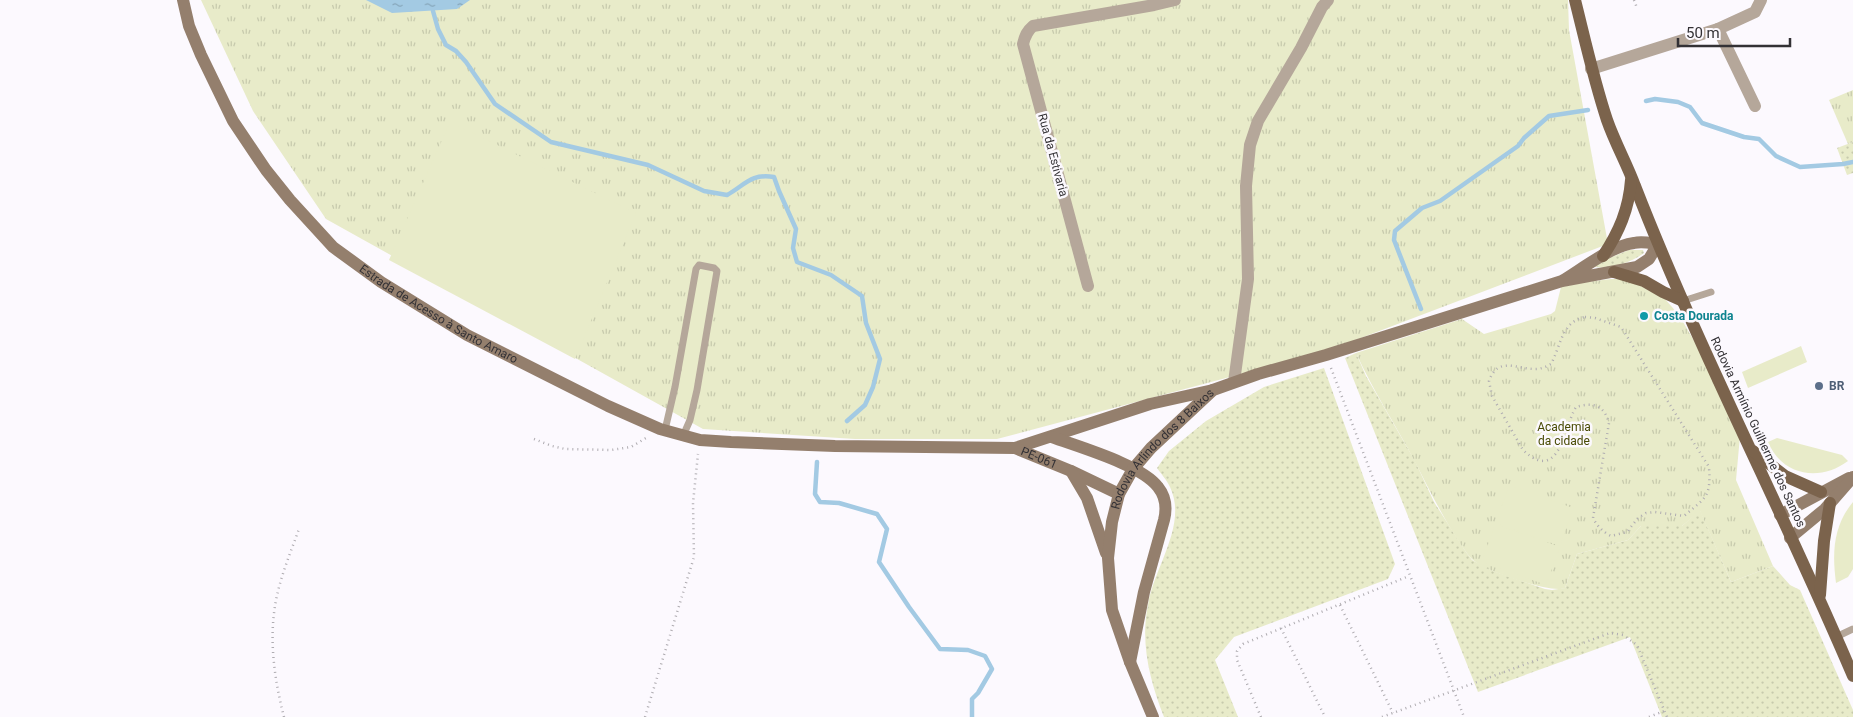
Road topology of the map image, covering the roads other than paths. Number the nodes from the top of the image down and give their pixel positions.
1 (183, 0) edge
2 (1175, 0) edge
3 (1328, 0) edge
4 (1576, 0) edge
5 (1761, 0) edge
6 (1718, 29) junction
7 (1592, 69) junction
8 (1755, 106) dead end
9 (1632, 177) junction
10 (1658, 244) junction
11 (1602, 256) junction
12 (1614, 272) junction
13 (1562, 281) junction
14 (1088, 286) dead end
15 (1711, 292) dead end
16 (1682, 301) junction
17 (1234, 382) junction
18 (1213, 390) junction
19 (663, 430) junction
20 (684, 436) junction
21 (1052, 437) junction
22 (1015, 448) junction
23 (1750, 449) junction
24 (1133, 469) junction
25 (1071, 471) junction
26 (1853, 476) edge
27 (1821, 492) junction
28 (1119, 494) junction
29 (1830, 503) junction
30 (1780, 515) junction
31 (1790, 538) junction
32 (1108, 558) junction
33 (1820, 597) junction
34 (1853, 629) edge
35 (1836, 637) junction
36 (1130, 662) junction
37 (1853, 676) edge
38 (1153, 717) edge

1 - 19 main road, Estrada de Acesso à Santo Amaro
2 - 14 street, Rua da Estivaria
3 - 17 street
4 - 7 main road, Rodovia Armínio Guilherme dos Santos
5 - 6 street
6 - 7 street
6 - 8 street
7 - 9 main road, Rodovia Armínio Guilherme dos Santos
9 - 10 main road, Rodovia Armínio Guilherme dos Santos
9 - 11 main road
10 - 11 main road, Rodovia Arlindo dos 8 Baixos / PE-061
10 - 12 main road, Rodovia Arlindo dos 8 Baixos / PE-061
10 - 16 main road, Rodovia Armínio Guilherme dos Santos
11 - 13 main road, Rodovia Arlindo dos 8 Baixos / PE-061
12 - 13 main road, Rodovia Arlindo dos 8 Baixos / PE-061
12 - 16 main road
13 - 17 main road, Rodovia Arlindo dos 8 Baixos / PE-061
15 - 16 lane
16 - 23 main road, Rodovia Armínio Guilherme dos Santos
17 - 18 main road, Rodovia Arlindo dos 8 Baixos / PE-061
18 - 21 main road, PE-061
18 - 24 main road, Rodovia Arlindo dos 8 Baixos
19 - 20 main road, Estrada de Acesso à Santo Amaro
19 - 20 lane
20 - 22 main road, Estrada de Acesso à Santo Amaro / PE-061
21 - 22 main road, PE-061 / PE-061
21 - 24 main road
22 - 25 main road, PE-061 / PE-061
23 - 27 main road
23 - 30 main road, Rodovia Armínio Guilherme dos Santos
24 - 28 main road, Rodovia Arlindo dos 8 Baixos
24 - 36 main road
25 - 28 main road, PE-061
25 - 32 main road, PE-061
26 - 27 main road
26 - 29 main road
27 - 30 main road
28 - 32 main road, Rodovia Arlindo dos 8 Baixos
29 - 31 main road
29 - 33 main road
30 - 31 main road, Rodovia Armínio Guilherme dos Santos
31 - 33 main road, Rodovia Armínio Guilherme dos Santos
32 - 36 main road, Rodovia Arlindo dos 8 Baixos / PE-061
33 - 35 main road, Rodovia Armínio Guilherme dos Santos
34 - 35 lane
35 - 37 main road, Rodovia Armínio Guilherme dos Santos
36 - 38 main road, Rodovia Arlindo dos 8 Baixos / PE-061

